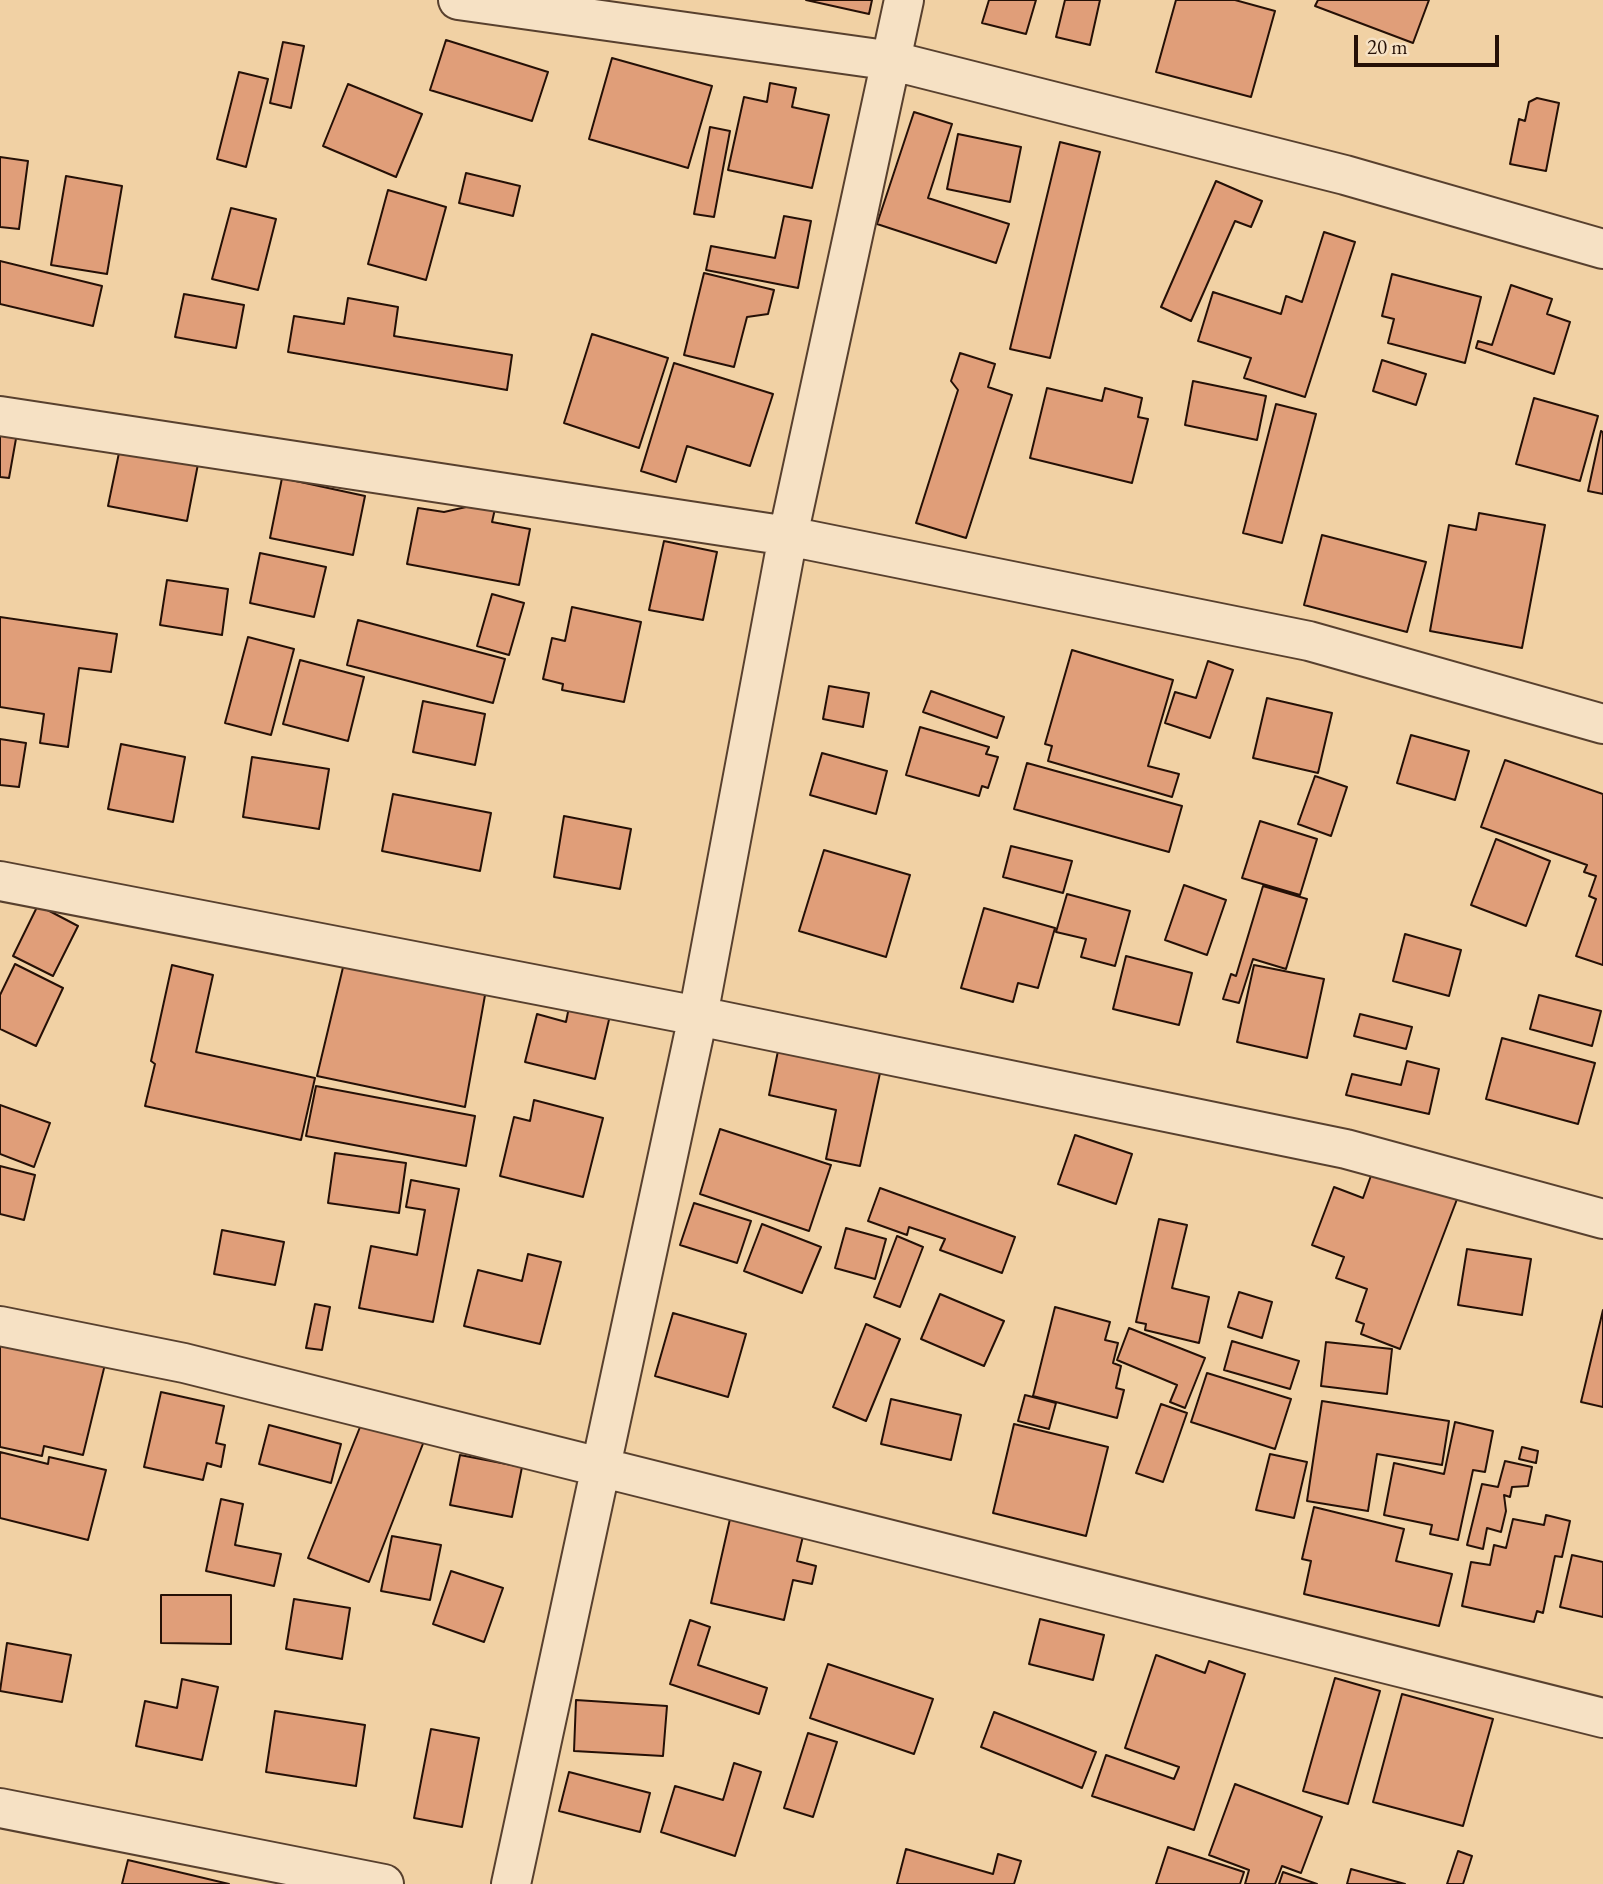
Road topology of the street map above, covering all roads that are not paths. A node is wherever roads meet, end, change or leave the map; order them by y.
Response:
1 (458, 0) edge
2 (904, 0) edge
3 (892, 61) junction
4 (1603, 249) edge
5 (0, 416) edge
6 (788, 536) junction
7 (1603, 724) edge
8 (0, 881) edge
9 (698, 1016) junction
10 (1603, 1219) edge
11 (0, 1326) edge
12 (602, 1469) junction
13 (1603, 1718) edge
14 (0, 1808) edge
15 (384, 1884) edge
16 (511, 1884) edge

1 - 3 street
2 - 3 street
3 - 4 street
3 - 6 street
5 - 6 street
6 - 7 street
6 - 9 street
8 - 9 street
9 - 10 street
9 - 12 street
11 - 12 street
12 - 13 street
12 - 16 street
14 - 15 street

